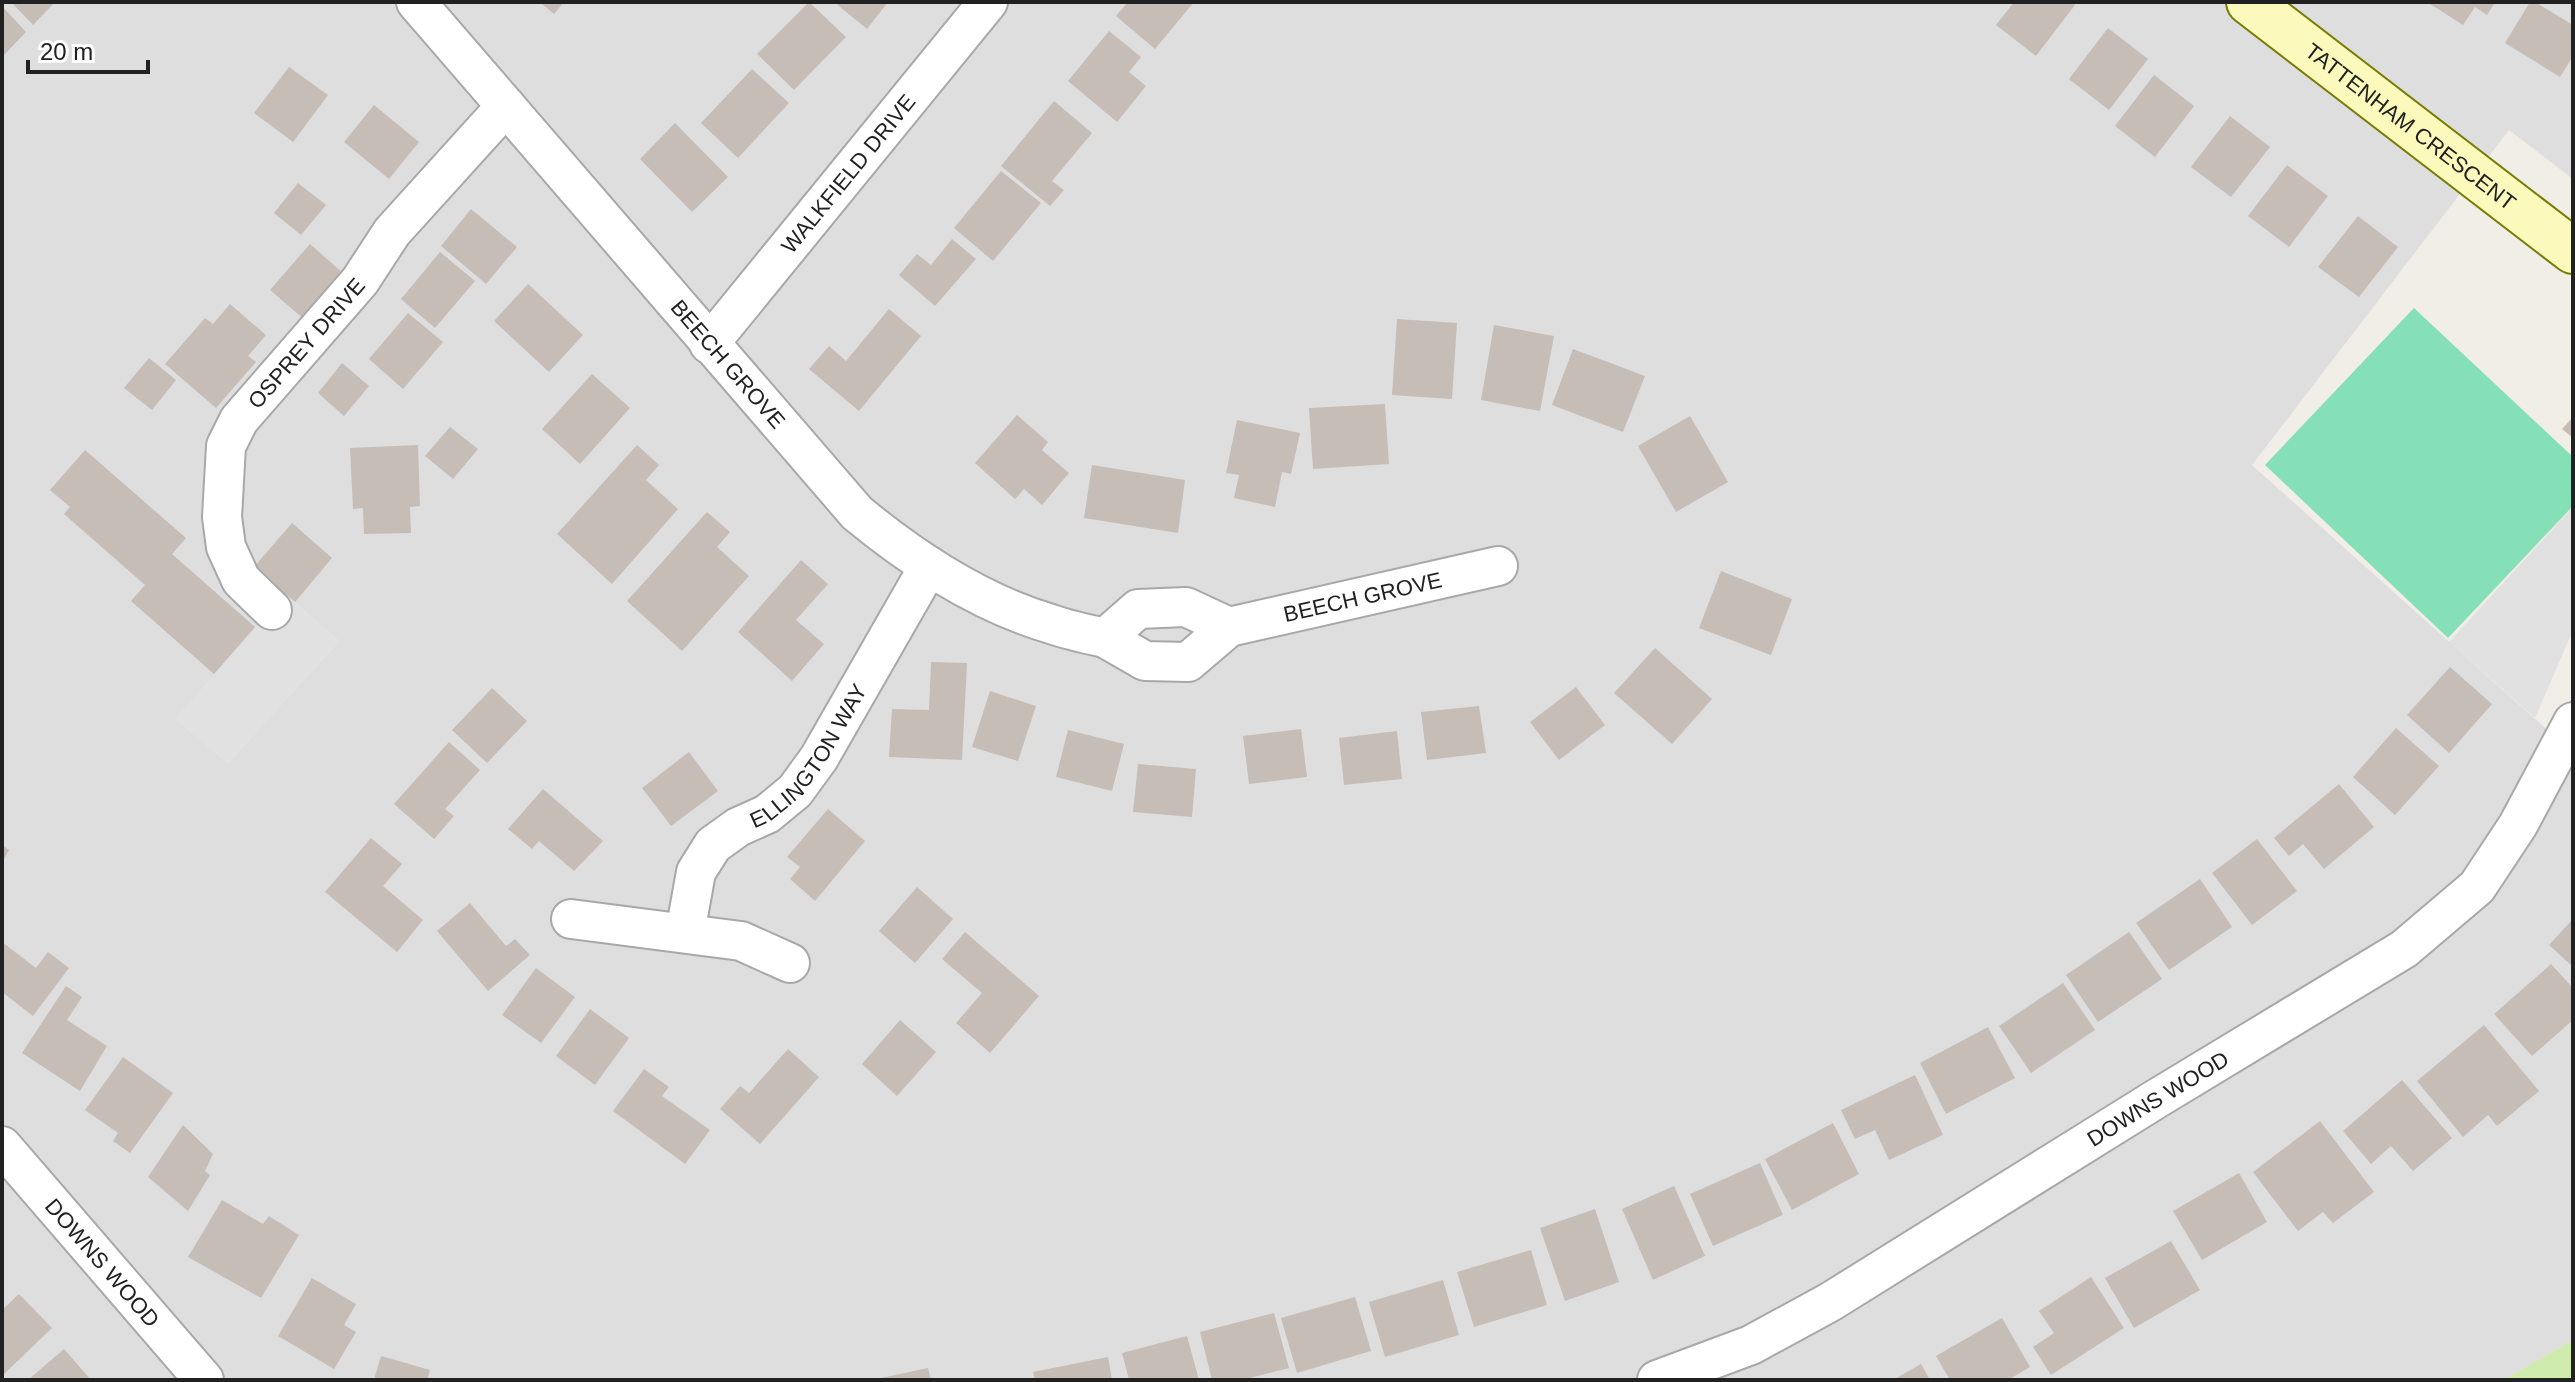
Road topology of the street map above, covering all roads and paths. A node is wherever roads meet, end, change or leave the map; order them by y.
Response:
1 (416, 2) edge
2 (988, 2) edge
3 (2249, 2) edge
4 (506, 106) junction
5 (2573, 251) edge
6 (709, 344) junction
7 (929, 566) junction
8 (1498, 566) dead end
9 (272, 610) dead end
10 (1229, 627) junction
11 (1105, 638) junction
12 (2573, 722) edge
13 (571, 919) dead end
14 (685, 933) junction
15 (790, 963) dead end
16 (2, 1146) edge
17 (204, 1380) edge
18 (1657, 1380) edge

1 - 4 street, BEECH GROVE
2 - 6 street, WALKFIELD DRIVE
3 - 5 street, TATTENHAM CRESCENT
4 - 6 street, BEECH GROVE
4 - 9 street, OSPREY DRIVE
6 - 7 street, BEECH GROVE
7 - 11 street, BEECH GROVE
7 - 14 street, ELLINGTON WAY
8 - 10 street, BEECH GROVE
10 - 11 street
10 - 11 street, BEECH GROVE
12 - 18 street, DOWNS WOOD
13 - 14 street
14 - 15 street
16 - 17 street, DOWNS WOOD

